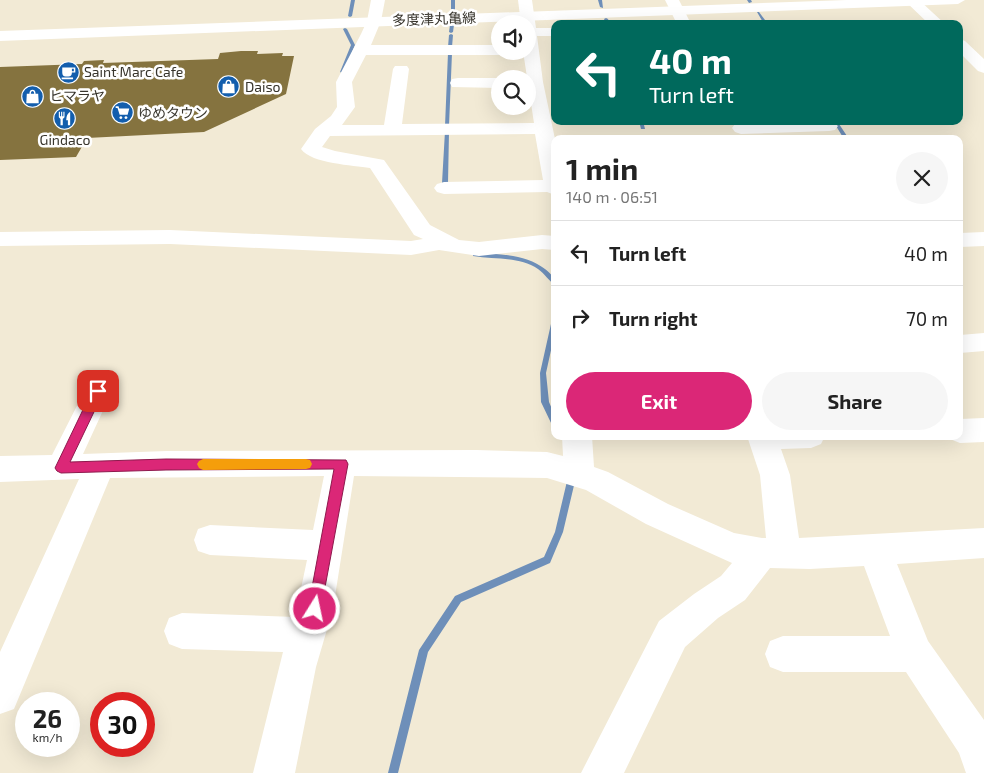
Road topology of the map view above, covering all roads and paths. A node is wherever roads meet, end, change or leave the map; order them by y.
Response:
1 (378, 0) edge
2 (525, 0) edge
3 (958, 0) edge
4 (912, 1) edge
5 (674, 5) edge
6 (528, 15) edge
7 (615, 20) edge
8 (682, 20) edge
9 (933, 20) edge
10 (481, 33) dead end
11 (551, 34) edge
12 (368, 35) junction
13 (0, 36) edge
14 (551, 36) edge
15 (536, 39) edge
16 (491, 40) edge
17 (536, 40) edge
18 (963, 44) edge
19 (984, 44) edge
20 (963, 47) edge
21 (491, 49) edge
22 (400, 69) dead end
23 (984, 69) edge
24 (963, 70) edge
25 (458, 83) dead end
26 (491, 83) edge
27 (536, 101) edge
28 (829, 126) dead end
29 (543, 128) junction
30 (742, 129) edge
31 (392, 130) junction
32 (333, 131) dead end
33 (551, 168) edge
34 (444, 188) dead end
35 (551, 188) edge
36 (8, 239) edge
37 (984, 239) edge
38 (963, 240) edge
39 (551, 243) edge
40 (446, 245) junction
41 (0, 258) edge
42 (984, 342) edge
43 (963, 344) edge
44 (98, 391) dead end
45 (963, 430) edge
46 (984, 430) edge
47 (576, 440) edge
48 (763, 440) edge
49 (341, 464) junction
50 (100, 466) junction
51 (61, 468) junction
52 (0, 469) edge
53 (579, 474) junction
54 (210, 540) dead end
55 (984, 543) edge
56 (326, 546) junction
57 (874, 550) junction
58 (773, 553) junction
59 (182, 632) dead end
60 (307, 635) junction
61 (783, 654) dead end
62 (916, 654) junction
63 (0, 695) edge
64 (984, 768) edge
65 (274, 773) edge
66 (602, 773) edge

1 - 12 street
2 - 6 street
3 - 4 street, 多度津丸亀線
4 - 5 street, 多度津丸亀線
4 - 9 street
5 - 7 street, 多度津丸亀線
5 - 8 street
10 - 12 street
11 - 15 street
12 - 13 street, 多度津丸亀線
12 - 16 street, 多度津丸亀線
12 - 21 street
12 - 40 street
14 - 17 street, 多度津丸亀線
18 - 19 street
20 - 23 street
22 - 31 street
23 - 24 street
25 - 26 street
27 - 29 street
28 - 30 street
29 - 31 street
29 - 33 street
31 - 32 street
34 - 35 street
36 - 40 street
36 - 41 street
37 - 38 street
39 - 40 street
42 - 43 street
44 - 51 street
45 - 46 street
47 - 53 street
48 - 58 street
49 - 50 street
49 - 53 street
49 - 56 street
50 - 51 street
50 - 63 street
51 - 52 street
53 - 58 street
54 - 56 street
55 - 57 street
56 - 60 street
57 - 58 street
57 - 62 street
58 - 66 street
59 - 60 street
60 - 65 street
61 - 62 street
62 - 64 street

